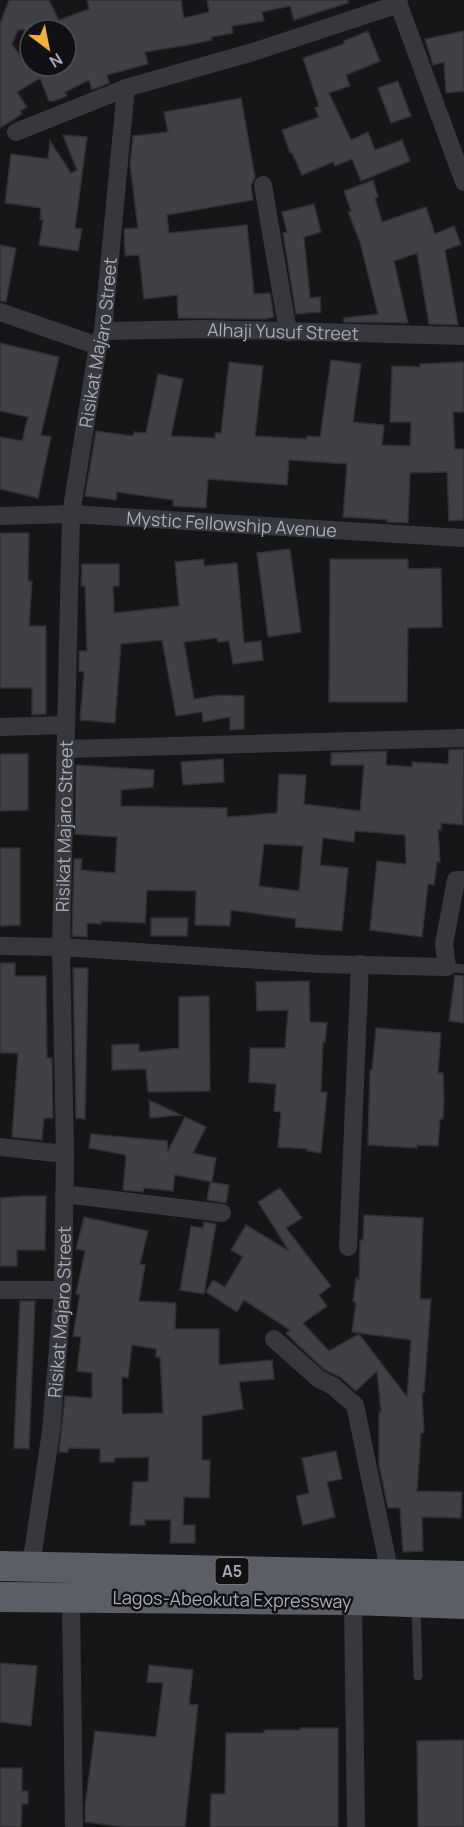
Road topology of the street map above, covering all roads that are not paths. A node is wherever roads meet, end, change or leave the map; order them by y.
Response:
1 (398, 2) edge
2 (126, 88) junction
3 (16, 132) dead end
4 (464, 182) edge
5 (263, 185) dead end
6 (0, 312) edge
7 (288, 332) junction
8 (464, 336) edge
9 (101, 338) junction
10 (72, 514) junction
11 (0, 516) edge
12 (464, 538) edge
13 (66, 725) junction
14 (0, 727) edge
15 (464, 738) edge
16 (67, 749) junction
17 (464, 880) edge
18 (0, 946) edge
19 (61, 947) junction
20 (360, 964) junction
21 (456, 968) edge
22 (0, 1147) edge
23 (65, 1154) junction
24 (64, 1194) junction
25 (222, 1213) dead end
26 (348, 1247) dead end
27 (0, 1290) edge
28 (63, 1290) junction
29 (274, 1340) dead end
30 (0, 1566) edge
31 (31, 1566) junction
32 (390, 1574) junction
33 (464, 1576) edge
34 (0, 1597) edge
35 (70, 1598) junction
36 (353, 1600) junction
37 (416, 1602) junction
38 (464, 1604) edge
39 (418, 1676) dead end
40 (74, 1827) edge
41 (356, 1827) edge

1 - 2 street
1 - 4 street
2 - 3 street
2 - 9 street, Risikat Majaro Street
5 - 7 street
6 - 9 street
7 - 8 street, Alhaji Yusuf Street
7 - 9 street, Alhaji Yusuf Street
9 - 10 street, Risikat Majaro Street
10 - 11 street, Mystic Fellowship Avenue
10 - 12 street, Mystic Fellowship Avenue
10 - 13 street, Risikat Majaro Street
13 - 14 street
13 - 16 street, Risikat Majaro Street
15 - 16 street
16 - 19 street, Risikat Majaro Street
17 - 21 street
18 - 19 street
19 - 20 street
19 - 23 street, Risikat Majaro Street
20 - 21 street
20 - 26 street
22 - 23 street
23 - 24 street, Risikat Majaro Street
24 - 25 street
24 - 28 street, Risikat Majaro Street
27 - 28 street
28 - 31 street, Risikat Majaro Street
29 - 32 street
30 - 31 highway, Lagos-Abeokuta Expressway / A5
31 - 32 highway, Lagos-Abeokuta Expressway / A5
32 - 33 highway, Lagos-Abeokuta Expressway / A5
34 - 35 highway, Lagos-Abeokuta Expressway / A5
35 - 36 highway, Lagos-Abeokuta Expressway / A5
35 - 40 street
36 - 37 highway, Lagos-Abeokuta Expressway / A5
36 - 41 street
37 - 38 highway, Lagos-Abeokuta Expressway / A5
37 - 39 lane

